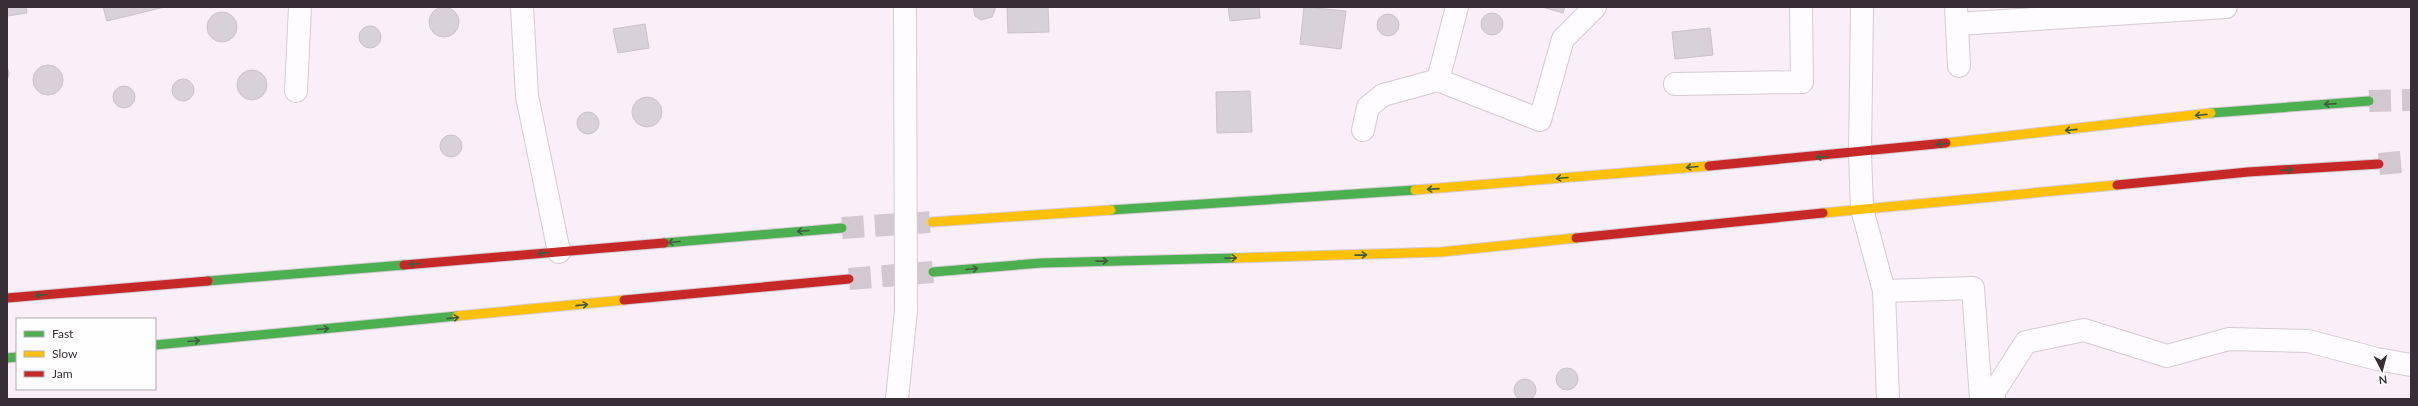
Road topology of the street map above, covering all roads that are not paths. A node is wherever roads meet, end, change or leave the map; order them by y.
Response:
1 (300, 7) edge
2 (522, 7) edge
3 (905, 7) edge
4 (1458, 7) edge
5 (1595, 7) edge
6 (1801, 7) edge
7 (1862, 7) edge
8 (2226, 7) edge
9 (1957, 16) edge
10 (1960, 66) dead end
11 (1438, 80) junction
12 (1675, 84) dead end
13 (296, 91) dead end
14 (2369, 101) tunnel mouth
15 (1363, 130) dead end
16 (1860, 154) junction
17 (2379, 164) tunnel mouth
18 (1862, 209) junction
19 (932, 222) tunnel mouth
20 (842, 228) tunnel mouth
21 (560, 252) junction
22 (933, 272) tunnel mouth
23 (849, 279) tunnel mouth
24 (1884, 291) junction
25 (7, 298) edge
26 (156, 345) edge
27 (2411, 365) edge
28 (897, 399) edge
29 (1888, 399) edge
30 (1981, 399) edge
31 (1994, 399) edge

1 - 13 street
2 - 21 street
3 - 28 street
4 - 11 street
5 - 11 street
6 - 12 street
7 - 16 street
8 - 9 street
9 - 10 street
11 - 15 street
14 -> 16 main road
16 - 18 street
16 -> 19 main road
18 -> 17 main road
22 -> 18 main road
18 - 24 street
20 -> 21 main road
21 -> 25 main road
26 -> 23 main road
24 - 29 street
24 - 30 street
27 - 31 street

